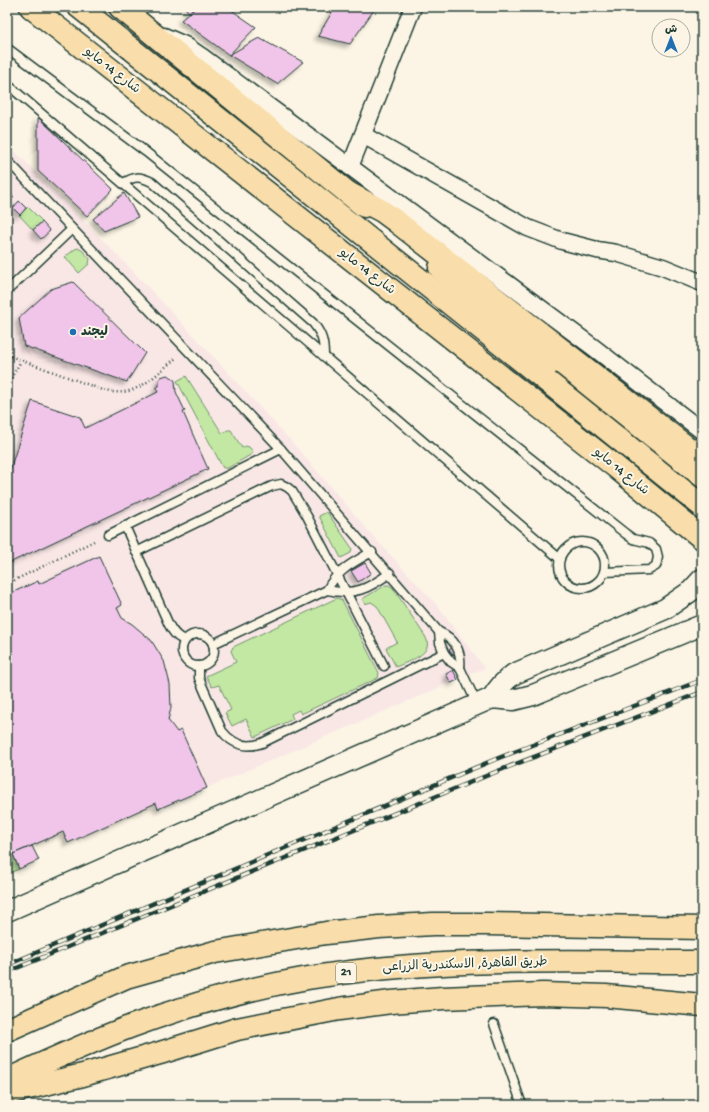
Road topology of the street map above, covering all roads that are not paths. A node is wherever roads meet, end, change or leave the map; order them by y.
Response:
1 (31, 7) edge
2 (80, 7) edge
3 (120, 7) edge
4 (413, 7) edge
5 (150, 32) junction
6 (7, 48) edge
7 (7, 84) edge
8 (363, 135) junction
9 (7, 160) edge
10 (350, 167) junction
11 (123, 183) junction
12 (348, 193) junction
13 (72, 229) junction
14 (702, 283) edge
15 (7, 292) edge
16 (324, 356) junction
17 (588, 389) junction
18 (552, 418) junction
19 (702, 431) edge
20 (281, 449) junction
21 (702, 458) edge
22 (702, 476) edge
23 (702, 506) edge
24 (125, 526) junction
25 (108, 535) road end
26 (702, 538) edge
27 (136, 552) junction
28 (372, 552) junction
29 (560, 559) junction
30 (605, 572) junction
31 (390, 573) junction
32 (337, 575) junction
33 (702, 579) edge
34 (327, 590) junction
35 (346, 592) junction
36 (702, 625) edge
37 (440, 632) junction
38 (185, 640) junction
39 (213, 644) junction
40 (576, 647) junction
41 (444, 653) junction
42 (199, 666) junction
43 (384, 666) dead end
44 (460, 668) junction
45 (585, 673) junction
46 (485, 701) junction
47 (7, 911) edge
48 (702, 928) edge
49 (702, 962) edge
50 (702, 1005) edge
51 (494, 1024) dead end
52 (7, 1030) edge
53 (7, 1080) edge
54 (7, 1093) edge
55 (522, 1105) edge

1 - 18 main road, شارع 14 مايو
2 - 23 main road, bridge
3 - 5 main road
4 - 8 street
5 - 10 street
5 - 12 main road
6 - 30 lane
7 - 11 lane
8 - 10 street
8 - 14 street
9 - 13 lane
10 - 19 street
11 - 16 lane
11 - 16 lane
12 - 17 main road
12 - 21 main road
13 - 15 lane
13 - 20 lane
16 - 29 lane
17 - 18 main road
17 - 22 main road
18 - 26 main road, شارع 14 مايو
20 - 24 lane
20 - 28 lane
24 - 25 lane
24 - 27 lane
27 - 32 lane
27 - 38 lane
28 - 31 lane
28 - 32 lane
29 - 30 lane
29 - 30 lane
31 - 35 lane
31 - 37 lane
32 - 34 lane
32 - 35 lane
33 - 40 street
34 - 35 lane
34 - 39 lane
35 - 43 lane
36 - 45 street
37 - 41 lane
37 - 44 lane
38 - 39 lane
38 - 42 lane
39 - 42 lane
40 - 45 street
40 - 46 street
41 - 42 lane
41 - 44 lane
44 - 46 lane
45 - 46 street
46 - 47 street
48 - 52 main road
49 - 53 main road, طريق القاهرة, الاسكندرية الزراعى / 21
50 - 54 main road
51 - 55 lane

